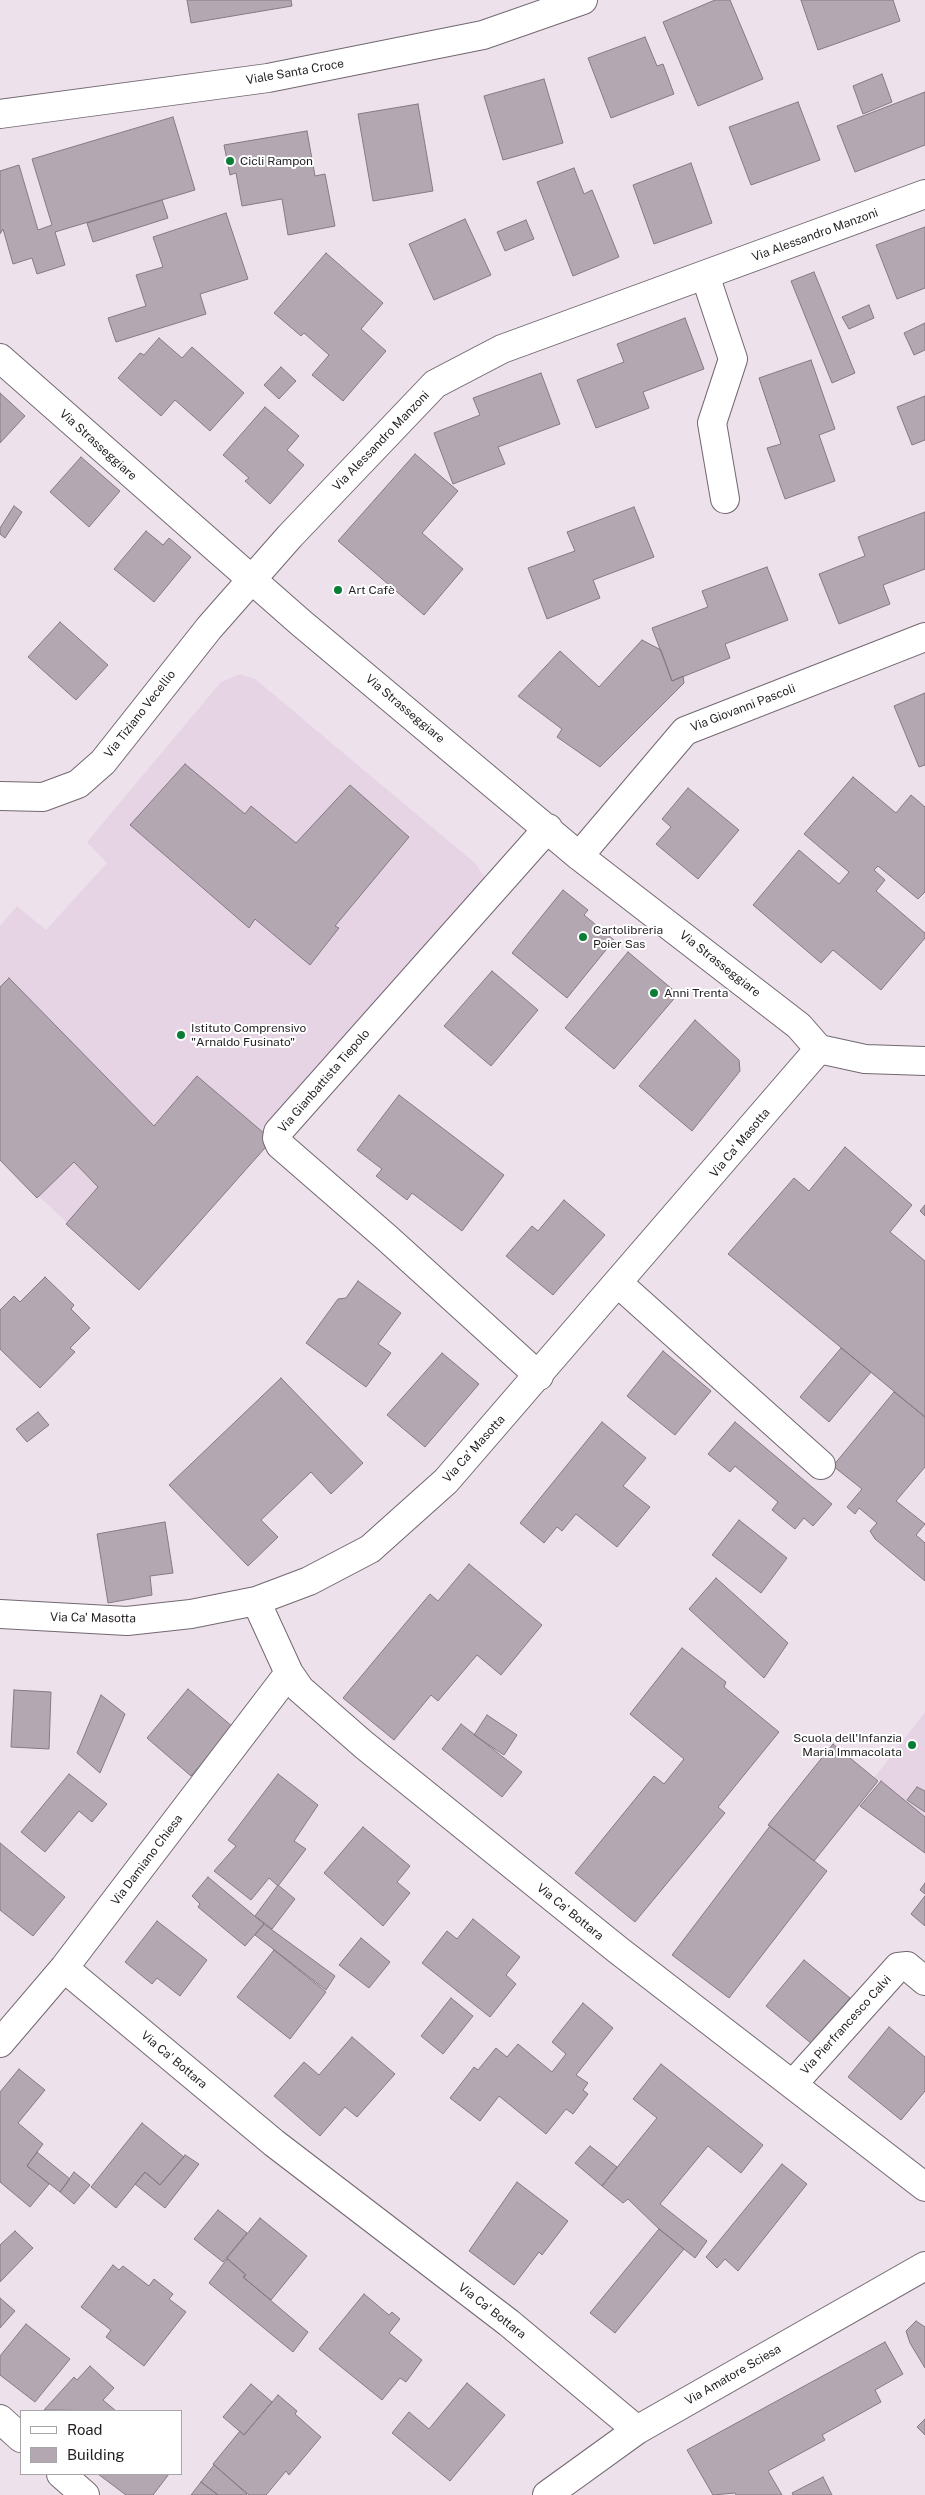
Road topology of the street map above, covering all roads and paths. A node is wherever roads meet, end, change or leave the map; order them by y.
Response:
1 (583, 0) edge
2 (0, 114) edge
3 (925, 194) edge
4 (705, 276) junction
5 (0, 358) edge
6 (724, 499) dead end
7 (251, 580) junction
8 (925, 637) edge
9 (0, 796) edge
10 (548, 828) junction
11 (579, 856) junction
12 (819, 1049) junction
13 (925, 1061) edge
14 (619, 1284) junction
15 (539, 1376) junction
16 (822, 1465) dead end
17 (256, 1601) junction
18 (0, 1614) edge
19 (289, 1673) junction
20 (64, 1968) junction
21 (925, 1980) edge
22 (0, 2043) edge
23 (793, 2084) junction
24 (925, 2187) edge
25 (925, 2266) edge
26 (0, 2419) edge
27 (637, 2430) junction
28 (20, 2437) edge
29 (63, 2475) edge
30 (85, 2495) edge
31 (547, 2495) edge

1 - 2 street, Viale Santa Croce
3 - 4 street, Via Alessandro Manzoni
4 - 6 street
4 - 7 street, Via Alessandro Manzoni
5 - 7 street, Via Strasseggiare
7 - 9 street, Via Tiziano Vecellio
7 - 10 street, Via Strasseggiare
8 - 11 street, Via Giovanni Pascoli
10 - 11 street, Via Strasseggiare
10 - 15 street, Via Gianbattista Tiepolo
11 - 12 street, Via Strasseggiare
12 - 13 street
12 - 14 street, Via Ca' Masotta
14 - 15 street, Via Ca' Masotta
14 - 16 street
15 - 17 street, Via Ca' Masotta
17 - 18 street, Via Ca' Masotta
17 - 19 street, Via Ca' Bottara
19 - 20 street, Via Damiano Chiesa
19 - 23 street, Via Ca' Bottara
20 - 22 street, Via Damiano Chiesa
20 - 27 street, Via Ca' Bottara
21 - 23 street, Via Pierfrancesco Calvi
23 - 24 street, Via Ca' Bottara
25 - 27 street, Via Amatore Sciesa
26 - 28 street
27 - 31 street, Via Amatore Sciesa
29 - 30 street

